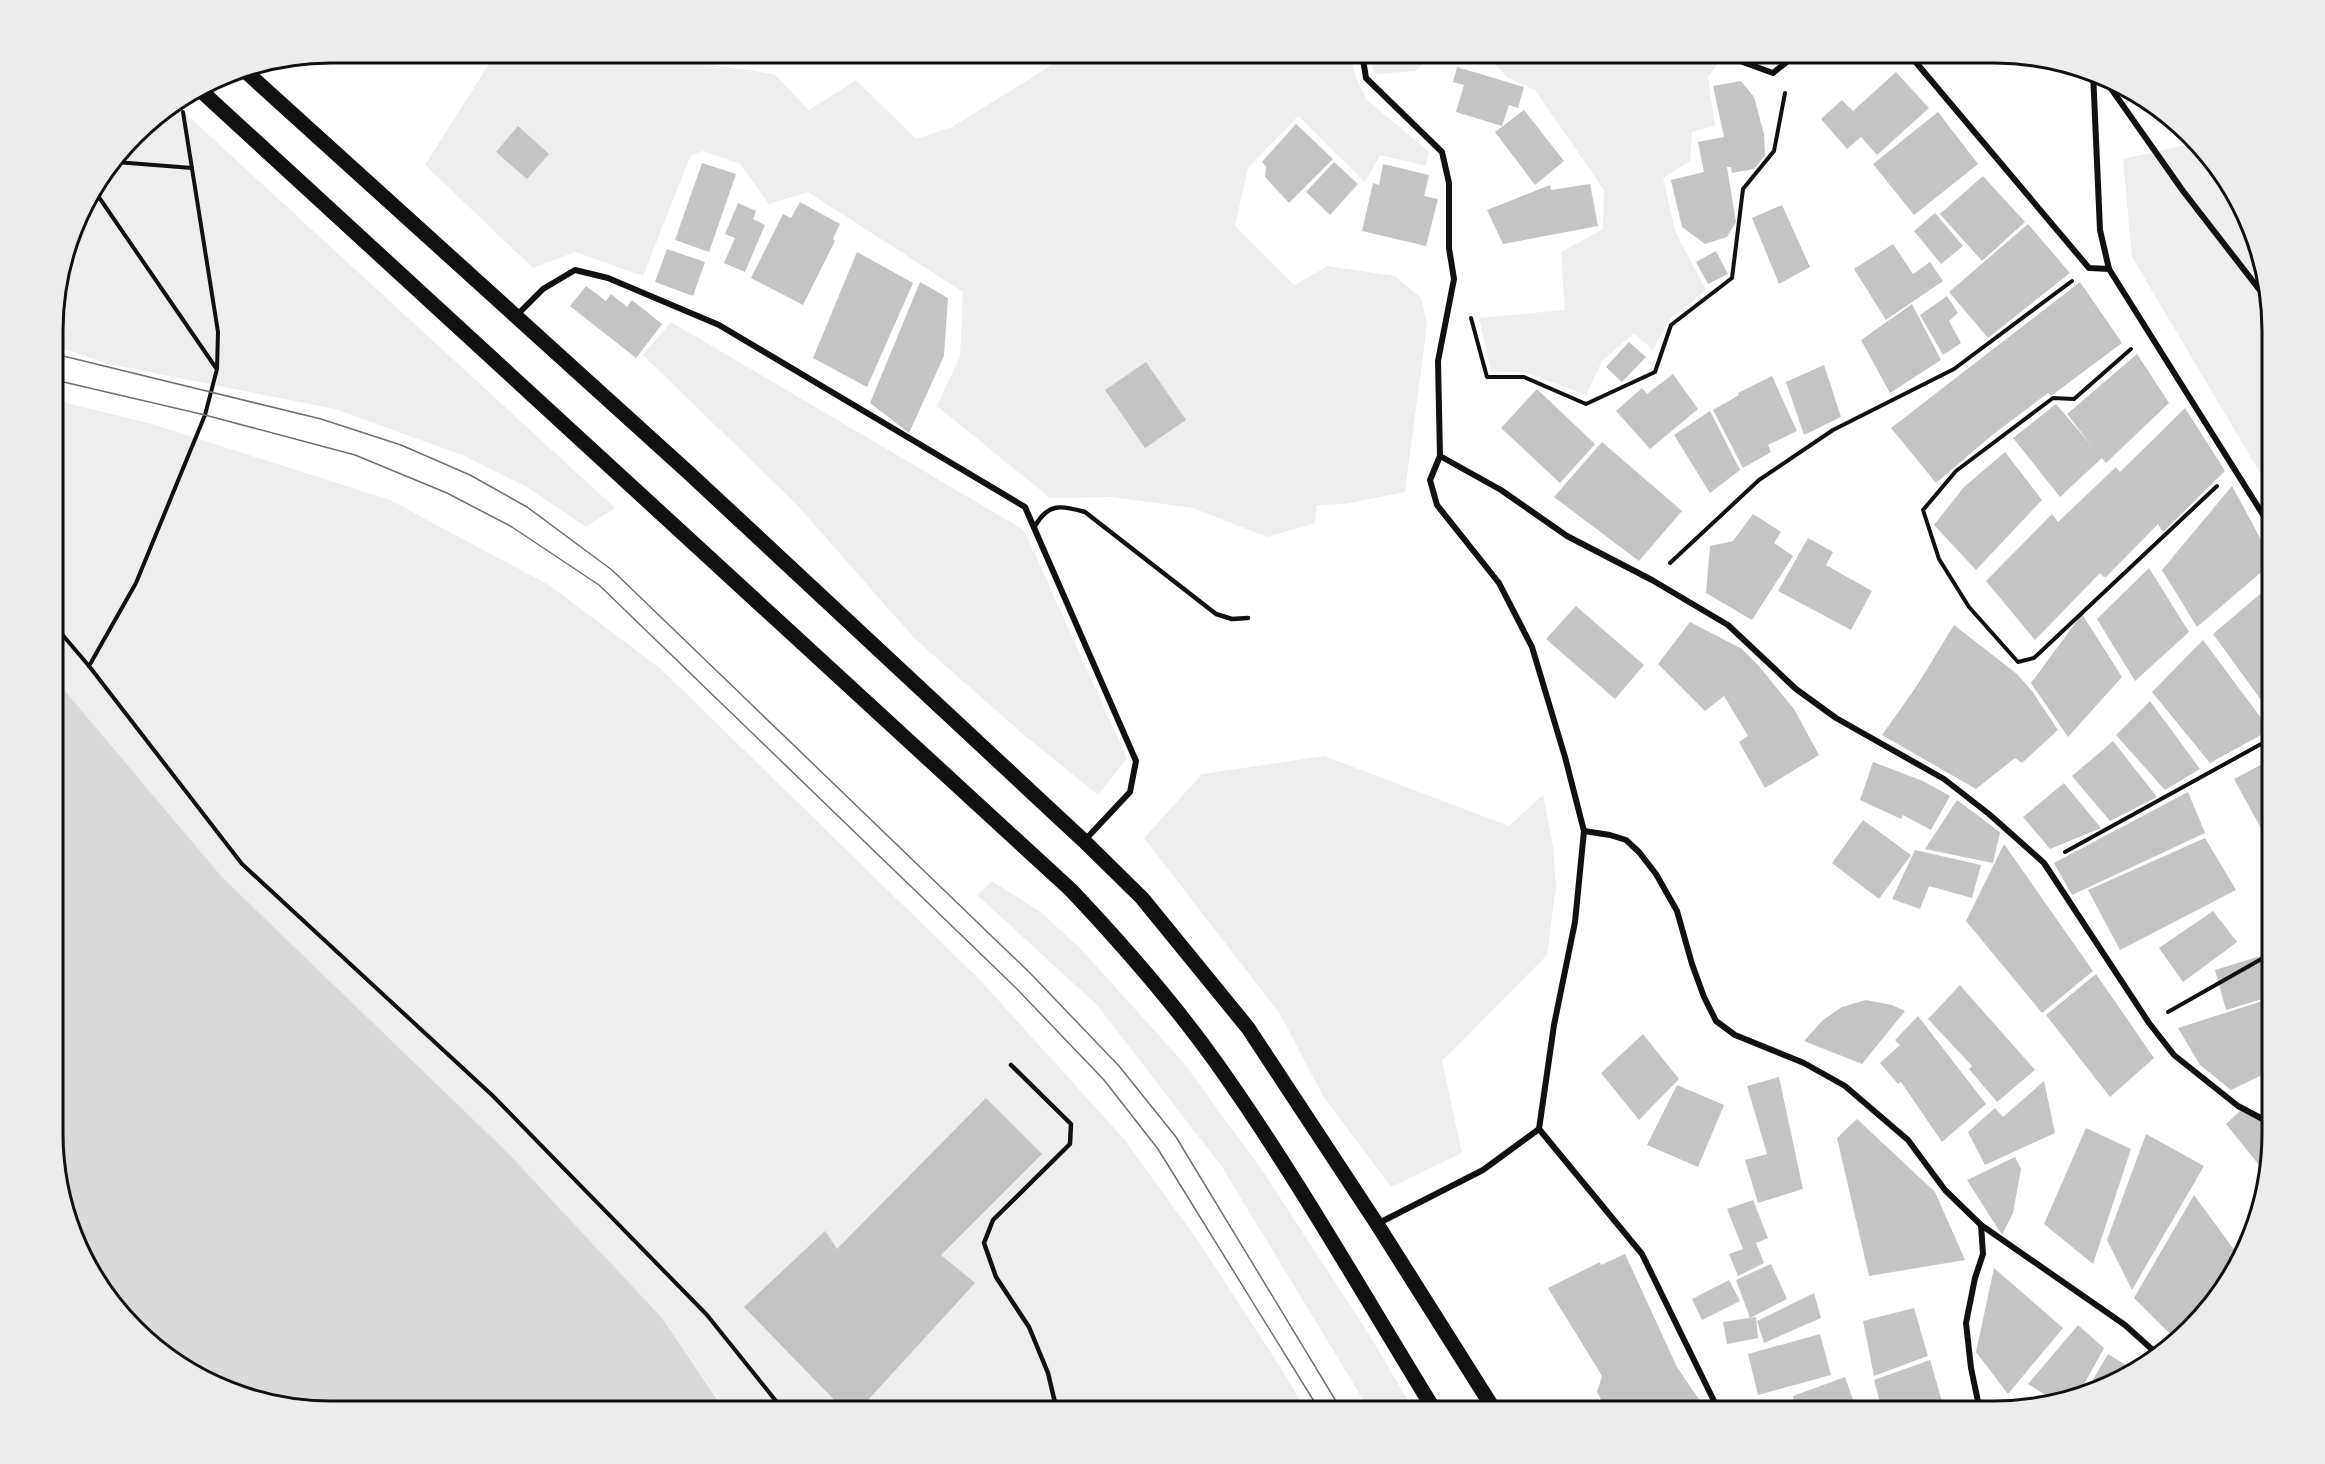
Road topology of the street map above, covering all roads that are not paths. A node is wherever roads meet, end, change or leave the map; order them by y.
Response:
1 (1364, 63) edge
2 (1747, 63) edge
3 (1785, 63) edge
4 (1917, 63) edge
5 (250, 75) edge
6 (2093, 82) edge
7 (2113, 91) edge
8 (205, 95) edge
9 (2109, 268) junction
10 (2259, 289) edge
11 (517, 315) junction
12 (1440, 456) junction
13 (2262, 513) edge
14 (1035, 526) junction
15 (1248, 618) dead end
16 (1584, 831) junction
17 (1084, 841) junction
18 (1011, 1065) dead end
19 (2262, 1119) edge
20 (1539, 1129) junction
21 (1377, 1224) junction
22 (1981, 1225) junction
23 (2152, 1349) edge
24 (1055, 1401) edge
25 (1429, 1401) edge
26 (1489, 1401) edge
27 (1714, 1401) edge
28 (1978, 1401) edge

1 - 12 street
2 - 3 street
4 - 9 street
5 - 11 main road
6 - 9 street
7 - 10 street
8 - 25 main road
9 - 13 street
11 - 14 street
11 - 17 main road
12 - 16 street
12 - 19 street
14 - 15 lane
14 - 17 street
16 - 20 street
16 - 22 street
17 - 21 main road
18 - 24 lane
20 - 21 street
20 - 27 street
21 - 26 main road
22 - 23 street
22 - 28 street

